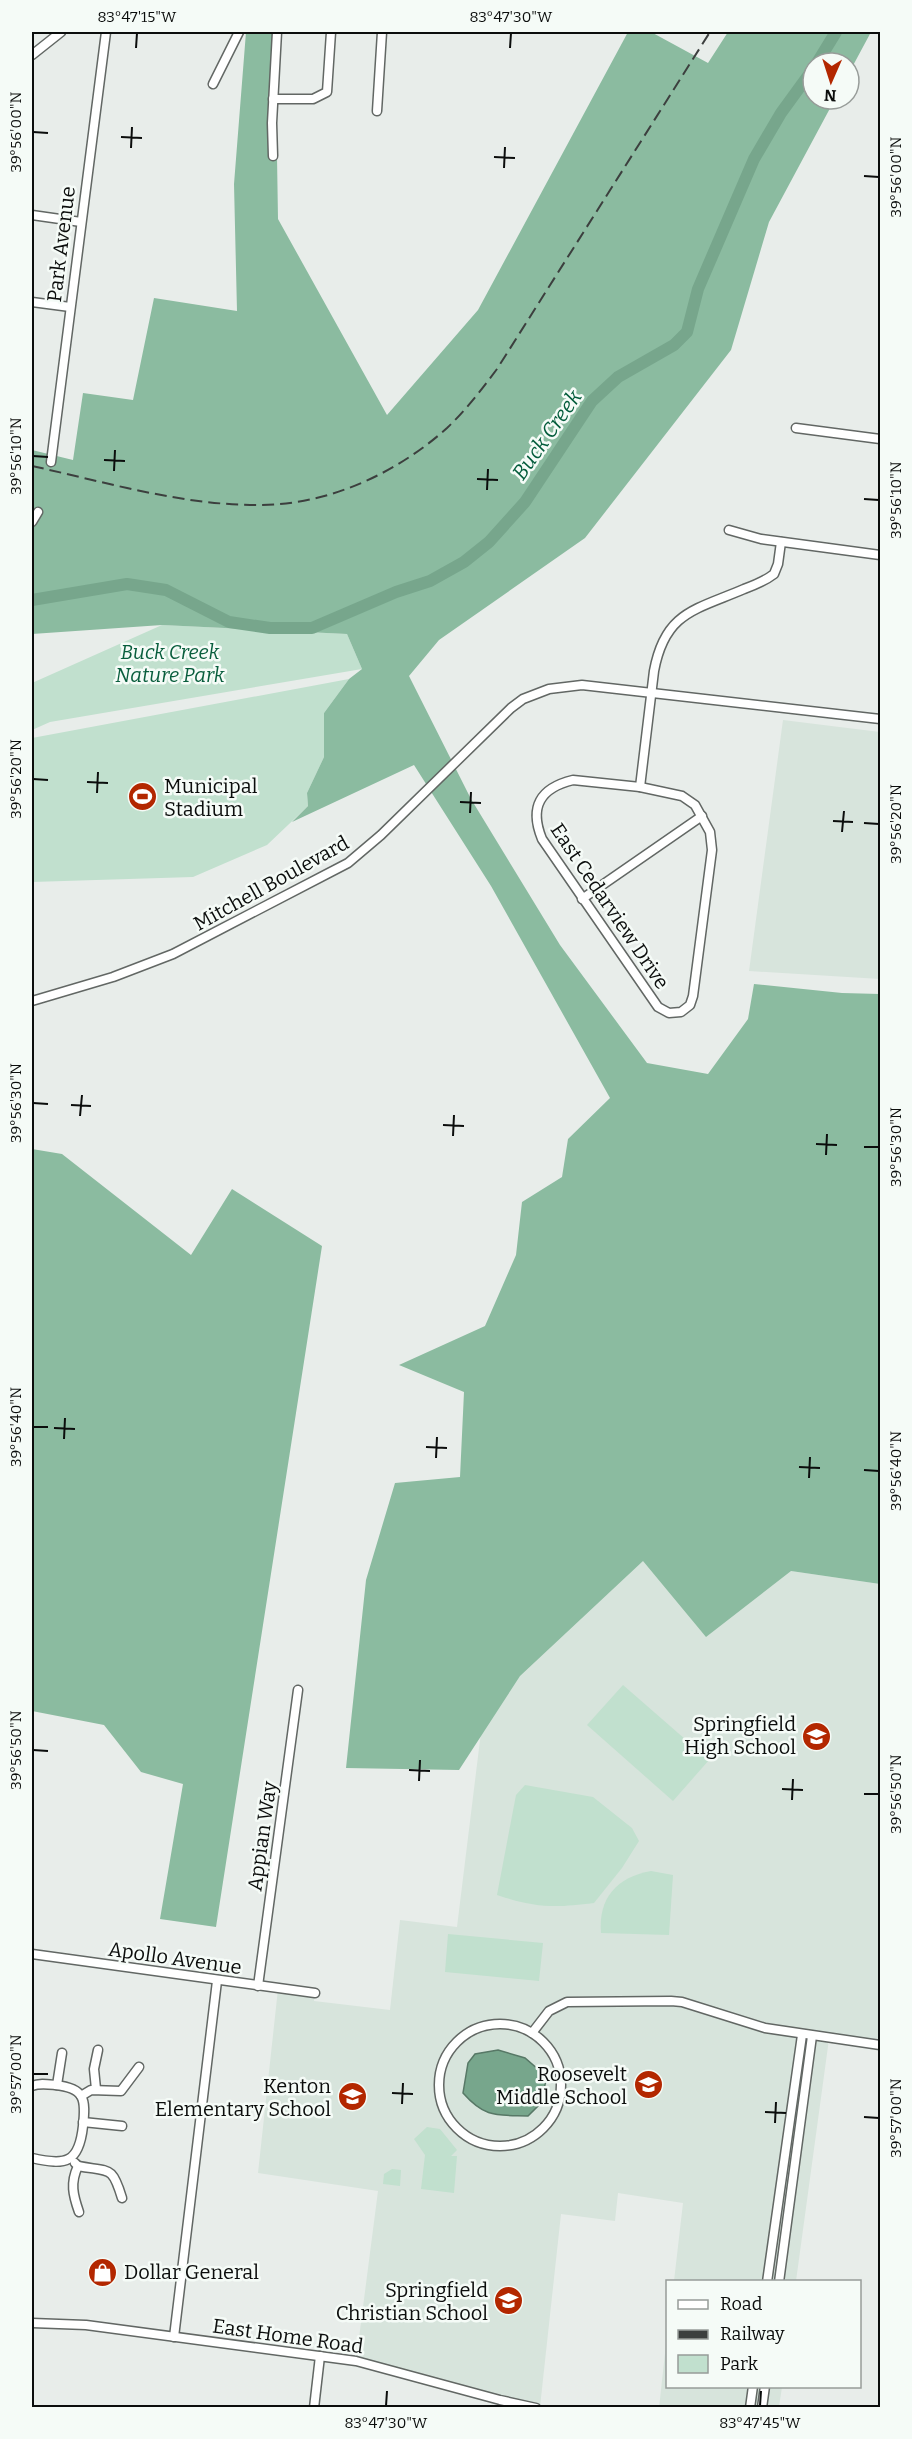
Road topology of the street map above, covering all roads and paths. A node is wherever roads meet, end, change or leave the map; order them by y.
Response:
1 (62, 32) edge
2 (106, 32) edge
3 (238, 32) edge
4 (277, 32) edge
5 (331, 32) edge
6 (382, 32) edge
7 (32, 55) edge
8 (213, 84) dead end
9 (273, 99) junction
10 (377, 111) dead end
11 (273, 156) dead end
12 (32, 215) edge
13 (81, 222) junction
14 (32, 302) edge
15 (70, 307) junction
16 (796, 428) dead end
17 (880, 439) edge
18 (51, 462) dead end
19 (38, 512) dead end
20 (32, 522) edge
21 (729, 530) dead end
22 (781, 542) junction
23 (880, 555) edge
24 (652, 694) junction
25 (880, 719) edge
26 (640, 787) junction
27 (702, 816) junction
28 (582, 899) junction
29 (32, 1001) edge
30 (298, 1690) dead end
31 (32, 1954) edge
32 (217, 1981) junction
33 (258, 1986) junction
34 (315, 1994) dead end
35 (532, 2033) junction
36 (802, 2035) junction
37 (812, 2036) junction
38 (880, 2045) edge
39 (98, 2050) dead end
40 (62, 2053) dead end
41 (139, 2067) dead end
42 (57, 2085) junction
43 (32, 2086) edge
44 (96, 2089) junction
45 (81, 2096) junction
46 (83, 2122) junction
47 (122, 2126) dead end
48 (32, 2158) edge
49 (72, 2158) junction
50 (78, 2166) junction
51 (122, 2198) dead end
52 (78, 2212) dead end
53 (767, 2280) edge
54 (779, 2280) edge
55 (32, 2324) edge
56 (174, 2337) junction
57 (320, 2356) junction
58 (753, 2388) edge
59 (765, 2388) edge
60 (314, 2408) edge
61 (536, 2408) edge
62 (750, 2408) edge
63 (762, 2408) edge

1 - 7 street
2 - 13 street, Park Avenue
3 - 8 street
4 - 9 street
5 - 9 street
6 - 10 street
9 - 11 street
12 - 13 street
13 - 15 street, Park Avenue
14 - 15 street
15 - 18 street, Park Avenue
16 - 17 street
19 - 20 street
21 - 22 street
22 - 23 street
22 - 24 street
24 - 25 street, Mitchell Boulevard
24 - 26 street
24 - 29 street, Mitchell Boulevard
26 - 27 street, East Cedarview Drive
26 - 28 street, East Cedarview Drive
27 - 28 street
27 - 28 street, East Cedarview Drive
30 - 33 street, Appian Way
31 - 32 street, Apollo Avenue
32 - 33 street, Apollo Avenue
32 - 56 street
33 - 34 street, Apollo Avenue
35 - 35 street
35 - 36 street
36 - 37 street
36 - 53 street
37 - 38 street
37 - 54 street
39 - 44 street
40 - 42 street
41 - 44 street
42 - 43 street
42 - 45 street
44 - 45 street
45 - 46 street
46 - 47 street
46 - 49 street
48 - 49 street
49 - 50 street
50 - 51 street
50 - 52 street
55 - 56 street, East Home Road
56 - 57 street, East Home Road
57 - 60 street
57 - 61 street, East Home Road
58 - 62 street
59 - 63 street

